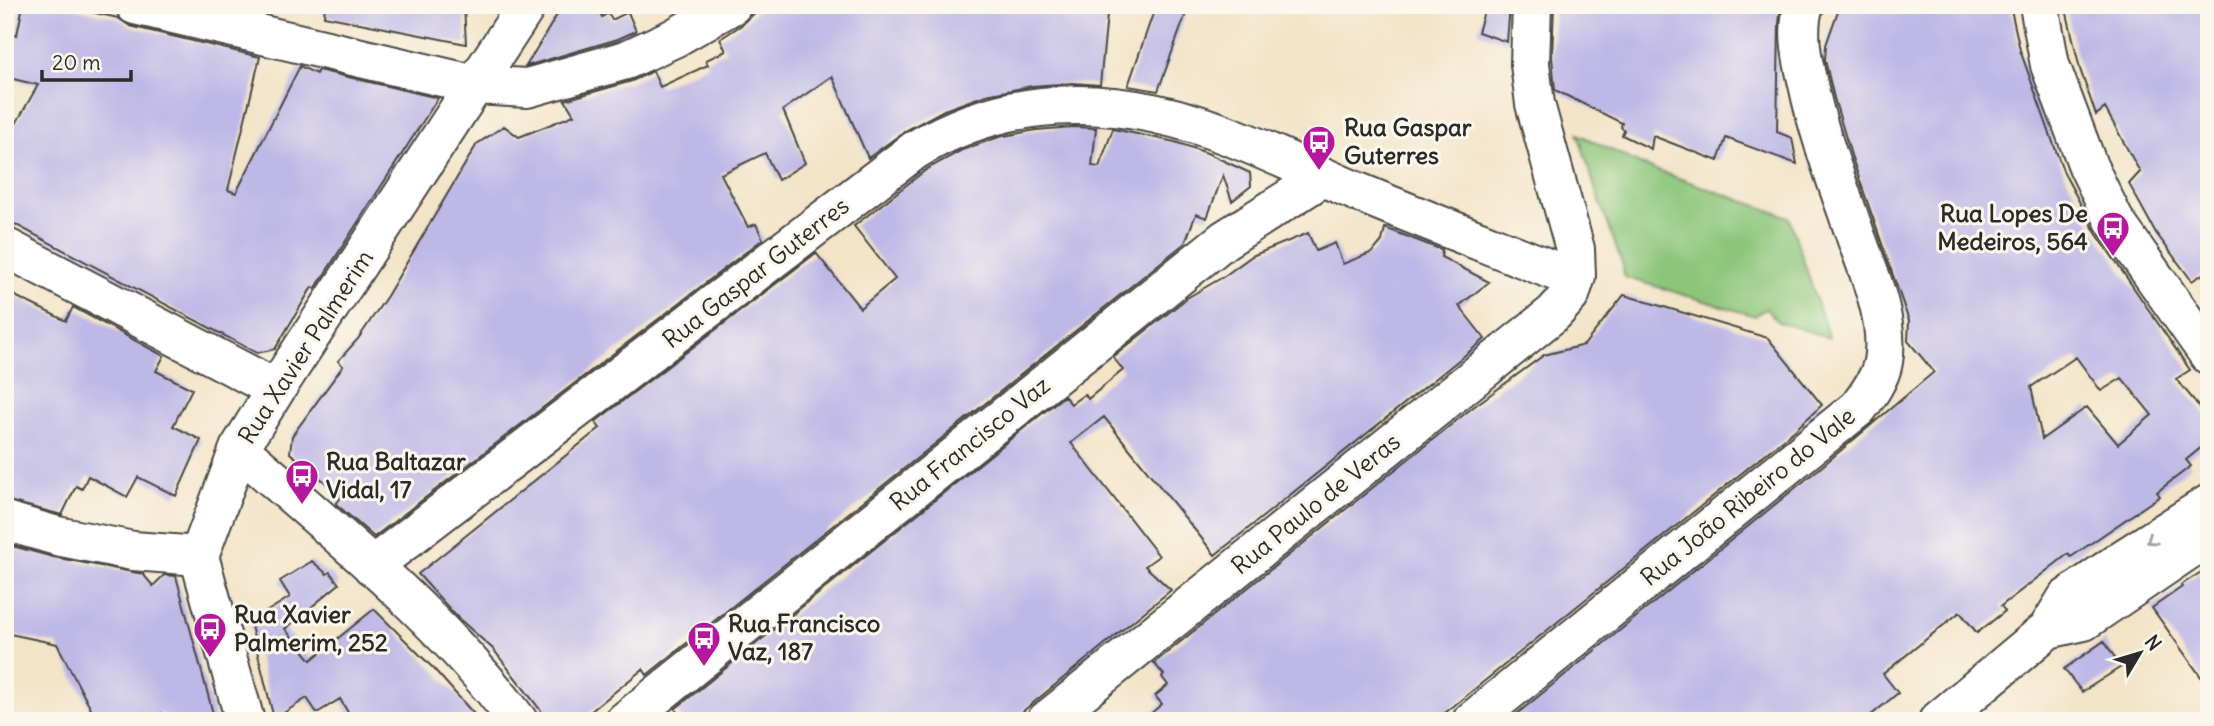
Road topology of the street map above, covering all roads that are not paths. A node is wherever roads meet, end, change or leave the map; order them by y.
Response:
1 (135, 5) edge
2 (527, 5) edge
3 (733, 5) edge
4 (1532, 5) edge
5 (1804, 5) edge
6 (2039, 5) edge
7 (476, 85) junction
8 (1322, 177) junction
9 (5, 247) edge
10 (1575, 279) junction
11 (2209, 355) edge
12 (276, 389) junction
13 (239, 449) junction
14 (2209, 504) edge
15 (5, 521) edge
16 (2209, 536) edge
17 (199, 556) junction
18 (372, 566) junction
19 (2048, 629) junction
20 (244, 721) edge
21 (518, 721) edge
22 (625, 721) edge
23 (1046, 721) edge
24 (1472, 721) edge
25 (1938, 721) edge

1 - 7 street
2 - 7 street, Rua Xavier Palmerim
3 - 7 street
4 - 10 street
5 - 24 street, Rua João Ribeiro do Vale
6 - 11 street
7 - 12 street, Rua Xavier Palmerim
8 - 10 street, Rua Gaspar Guterres
8 - 18 street, Rua Gaspar Guterres
8 - 22 street, Rua Francisco Vaz
9 - 12 street
10 - 23 street, Rua Paulo de Veras
12 - 13 street, Rua Xavier Palmerim
13 - 17 street, Rua Xavier Palmerim
13 - 18 street
14 -> 19 street
15 - 17 street
16 - 19 street
17 - 20 street
18 - 21 street
19 - 25 street

